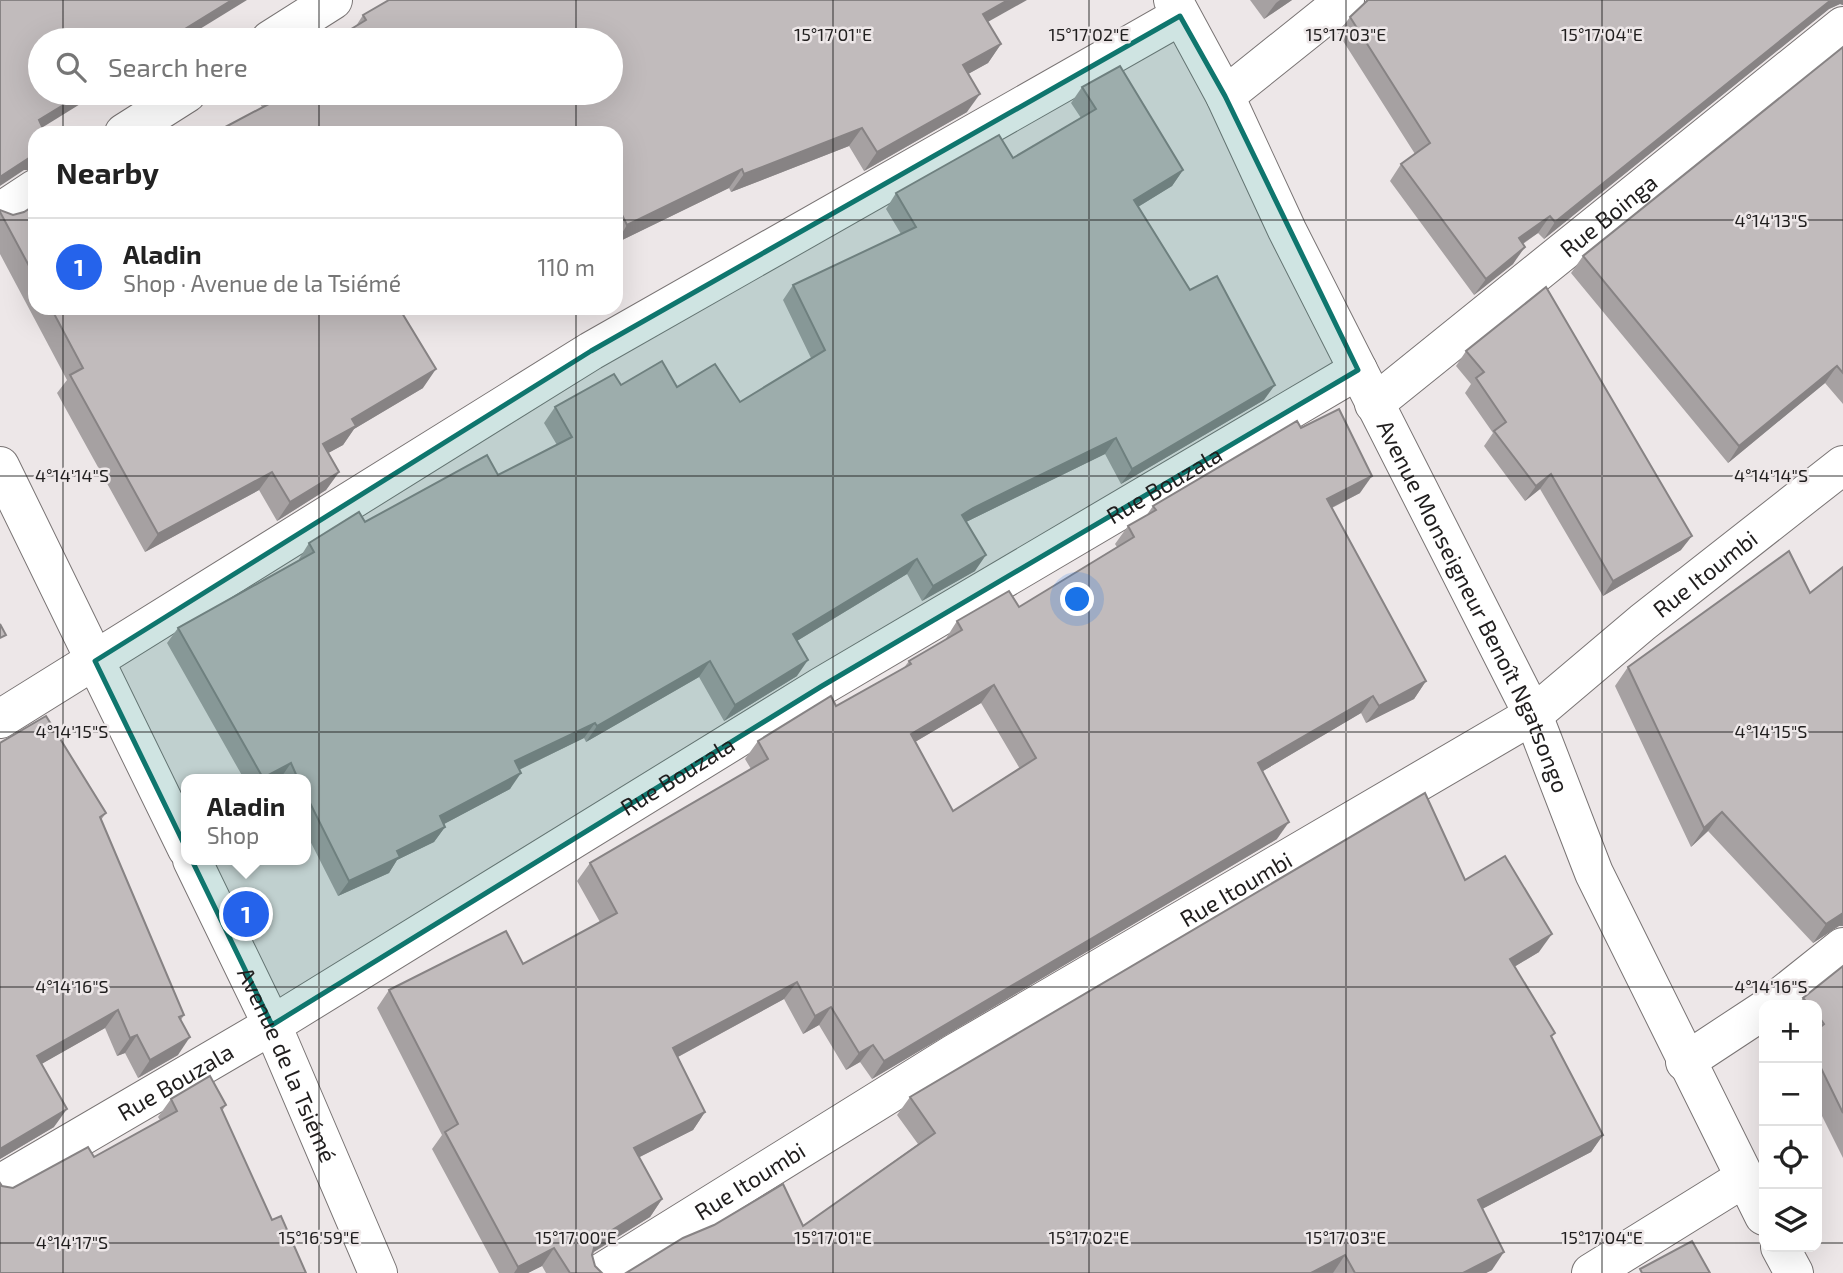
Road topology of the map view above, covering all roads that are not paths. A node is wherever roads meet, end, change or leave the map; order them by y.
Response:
1 (333, 0) edge
2 (1345, 0) edge
3 (1177, 8) edge
4 (1843, 26) edge
5 (289, 28) edge
6 (1225, 96) junction
7 (168, 105) edge
8 (135, 126) edge
9 (28, 194) edge
10 (0, 212) edge
11 (1358, 370) junction
12 (1374, 404) junction
13 (1843, 465) edge
14 (0, 466) edge
15 (95, 661) junction
16 (1533, 715) junction
17 (0, 719) edge
18 (181, 837) edge
19 (193, 865) edge
20 (1843, 947) edge
21 (1776, 1000) edge
22 (1759, 1013) edge
23 (272, 1025) junction
24 (1685, 1062) junction
25 (1744, 1178) junction
26 (0, 1184) edge
27 (1759, 1206) edge
28 (1783, 1252) edge
29 (378, 1273) edge
30 (601, 1273) edge
31 (1591, 1273) edge
32 (1794, 1273) edge

1 - 5 street
2 - 6 street
3 - 6 street, Avenue Monseigneur Benoît Ngatsongo
3 - 15 street
4 - 12 street, Rue Boinga
6 - 11 street, Avenue Monseigneur Benoît Ngatsongo
7 - 8 street
9 - 10 street
11 - 12 street, Avenue Monseigneur Benoît Ngatsongo
11 - 23 street, Rue Bouzala
12 - 16 street, Avenue Monseigneur Benoît Ngatsongo
13 - 16 street, Rue Itoumbi
14 - 15 street
15 - 17 street
15 - 18 street
16 - 24 street, Avenue Monseigneur Benoît Ngatsongo
16 - 30 street, Rue Itoumbi
19 - 23 street, Avenue de la Tsiémé
20 - 21 street
22 - 24 street
23 - 26 street, Rue Bouzala
23 - 29 street, Avenue de la Tsiémé
24 - 25 street, Avenue Monseigneur Benoît Ngatsongo
25 - 27 street, Avenue Monseigneur Benoît Ngatsongo
25 - 31 street
28 - 32 street

